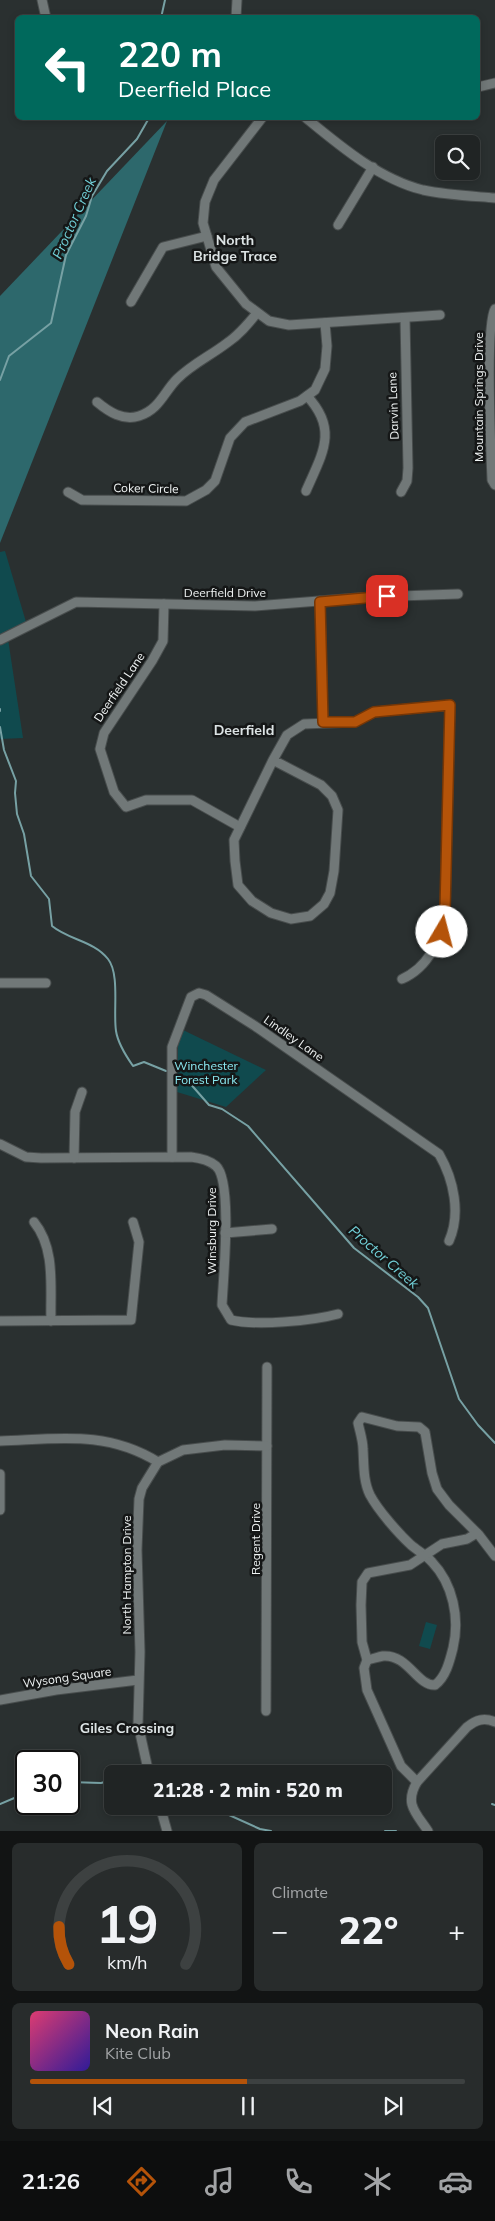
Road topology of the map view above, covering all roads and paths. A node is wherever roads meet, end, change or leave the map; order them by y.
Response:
1 (42, 0) edge
2 (237, 0) edge
3 (45, 15) edge
4 (236, 15) edge
5 (495, 84) edge
6 (480, 87) edge
7 (260, 120) edge
8 (309, 120) edge
9 (373, 167) junction
10 (495, 198) edge
11 (338, 225) dead end
12 (207, 236) junction
13 (131, 302) dead end
14 (495, 309) edge
15 (257, 313) junction
16 (440, 315) dead end
17 (404, 318) junction
18 (325, 323) junction
19 (307, 396) junction
20 (97, 402) dead end
21 (495, 485) edge
22 (306, 491) dead end
23 (68, 492) dead end
24 (401, 492) dead end
25 (458, 594) dead end
26 (320, 602) junction
27 (164, 604) junction
28 (0, 640) edge
29 (323, 722) junction
30 (273, 760) junction
31 (240, 827) junction
32 (402, 979) dead end
33 (0, 983) edge
34 (46, 983) dead end
35 (82, 1092) dead end
36 (0, 1144) edge
37 (172, 1157) junction
38 (74, 1158) junction
39 (34, 1222) dead end
40 (133, 1222) dead end
41 (272, 1229) dead end
42 (225, 1233) junction
43 (449, 1241) dead end
44 (338, 1314) dead end
45 (0, 1321) edge
46 (51, 1321) junction
47 (267, 1367) dead end
48 (0, 1440) edge
49 (267, 1446) junction
50 (158, 1462) junction
51 (0, 1474) edge
52 (0, 1510) edge
53 (477, 1533) junction
54 (424, 1555) junction
55 (495, 1556) edge
56 (367, 1660) junction
57 (138, 1680) junction
58 (0, 1700) edge
59 (266, 1712) dead end
60 (495, 1722) edge
61 (147, 1765) edge
62 (417, 1782) junction
63 (163, 1815) edge
64 (167, 1831) edge
65 (428, 1831) edge

1 - 3 street
2 - 4 street
5 - 6 street
7 - 12 street
8 - 9 street
9 - 10 street
9 - 11 street
12 - 13 street
12 - 15 street
14 - 21 street, Mountain Springs Drive
15 - 18 street
15 - 20 street
16 - 17 street
17 - 18 street
17 - 24 street, Darvin Lane
18 - 19 street, Coker Circle
19 - 22 street
19 - 23 street, Coker Circle
25 - 26 street, Deerfield Drive
26 - 27 street, Deerfield Drive
26 - 29 street
27 - 28 street, Deerfield Drive
27 - 31 street, Deerfield Lane
29 - 30 street
29 - 32 street
30 - 31 street
30 - 31 street
33 - 34 street
35 - 38 street
36 - 38 street, Winsburg Drive
37 - 38 street, Winsburg Drive
37 - 42 street, Winsburg Drive
37 - 43 street, Lindley Lane
39 - 46 street
40 - 46 street
41 - 42 street
42 - 44 street, Winsburg Drive
45 - 46 street
47 - 49 street, Regent Drive
48 - 50 street
49 - 50 street
49 - 59 street, Regent Drive
50 - 57 street, North Hampton Drive
51 - 52 street
53 - 54 street
53 - 54 street
53 - 55 street
54 - 56 street
54 - 56 street
56 - 62 street
57 - 58 street, Wysong Square
57 - 61 street, North Hampton Drive
60 - 62 street
62 - 65 street
63 - 64 street

